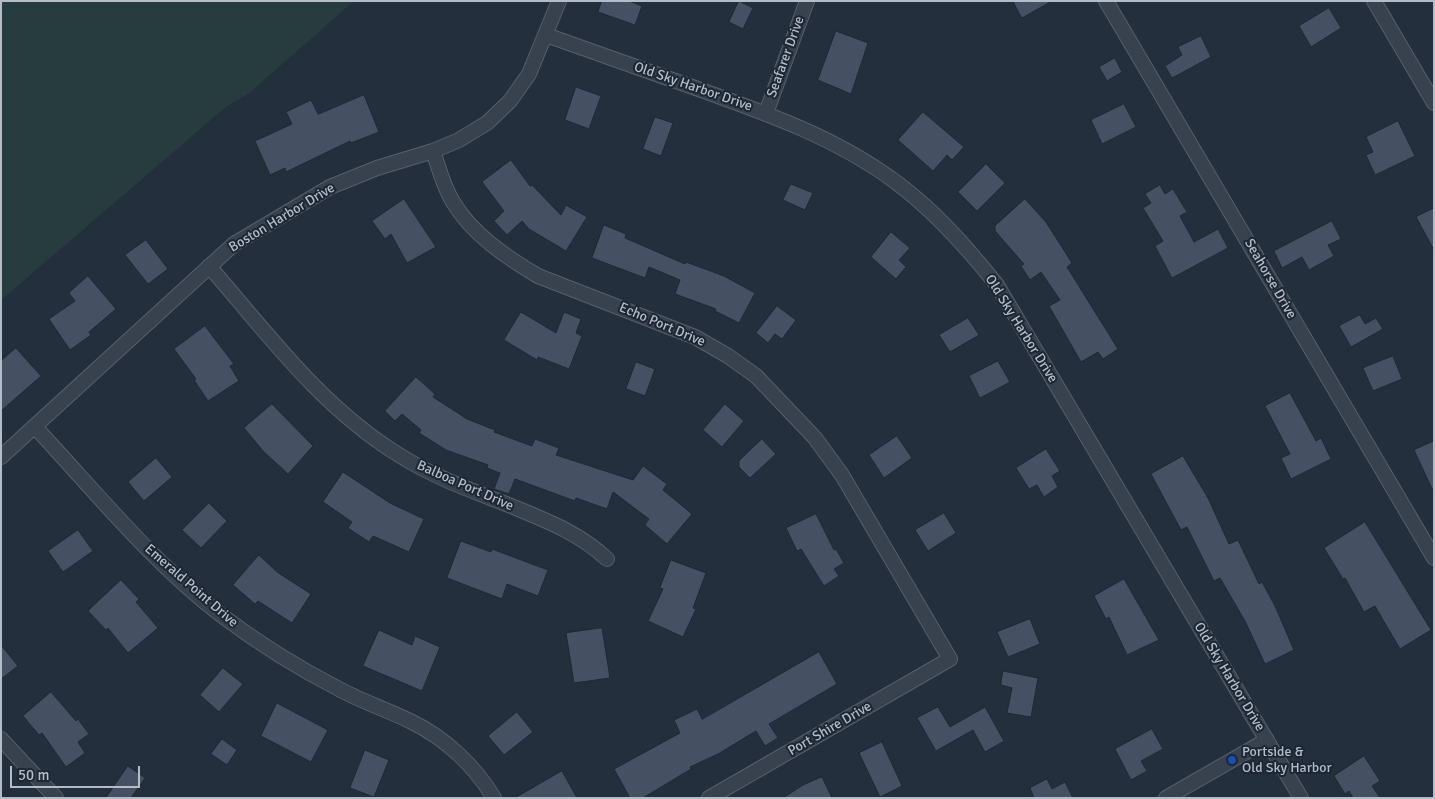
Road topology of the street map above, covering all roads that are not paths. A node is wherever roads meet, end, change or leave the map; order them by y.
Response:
1 (558, 1) edge
2 (807, 1) edge
3 (1106, 1) edge
4 (1374, 1) edge
5 (546, 35) junction
6 (1434, 103) edge
7 (766, 113) junction
8 (433, 151) junction
9 (209, 266) junction
10 (35, 427) junction
11 (1, 457) edge
12 (1434, 558) edge
13 (607, 560) dead end
14 (950, 660) joint
15 (1, 739) edge
16 (1267, 740) junction
17 (56, 798) edge
18 (494, 798) edge
19 (710, 798) edge
20 (1166, 798) edge
21 (1301, 798) edge

1 - 5 street, Boston Harbor Drive
2 - 7 street, Seafarer Drive
3 - 12 street, Seahorse Drive
4 - 6 street
5 - 7 street, Old Sky Harbor Drive
5 - 8 street, Boston Harbor Drive
7 - 16 street, Old Sky Harbor Drive
8 - 9 street, Boston Harbor Drive
8 - 14 street, Echo Port Drive
9 - 10 street, Boston Harbor Drive
9 - 13 street, Balboa Port Drive
10 - 11 street, Boston Harbor Drive
10 - 18 street, Emerald Point Drive
14 - 19 street, Port Shire Drive
15 - 17 street
16 - 20 street
16 - 21 street, Old Sky Harbor Drive

